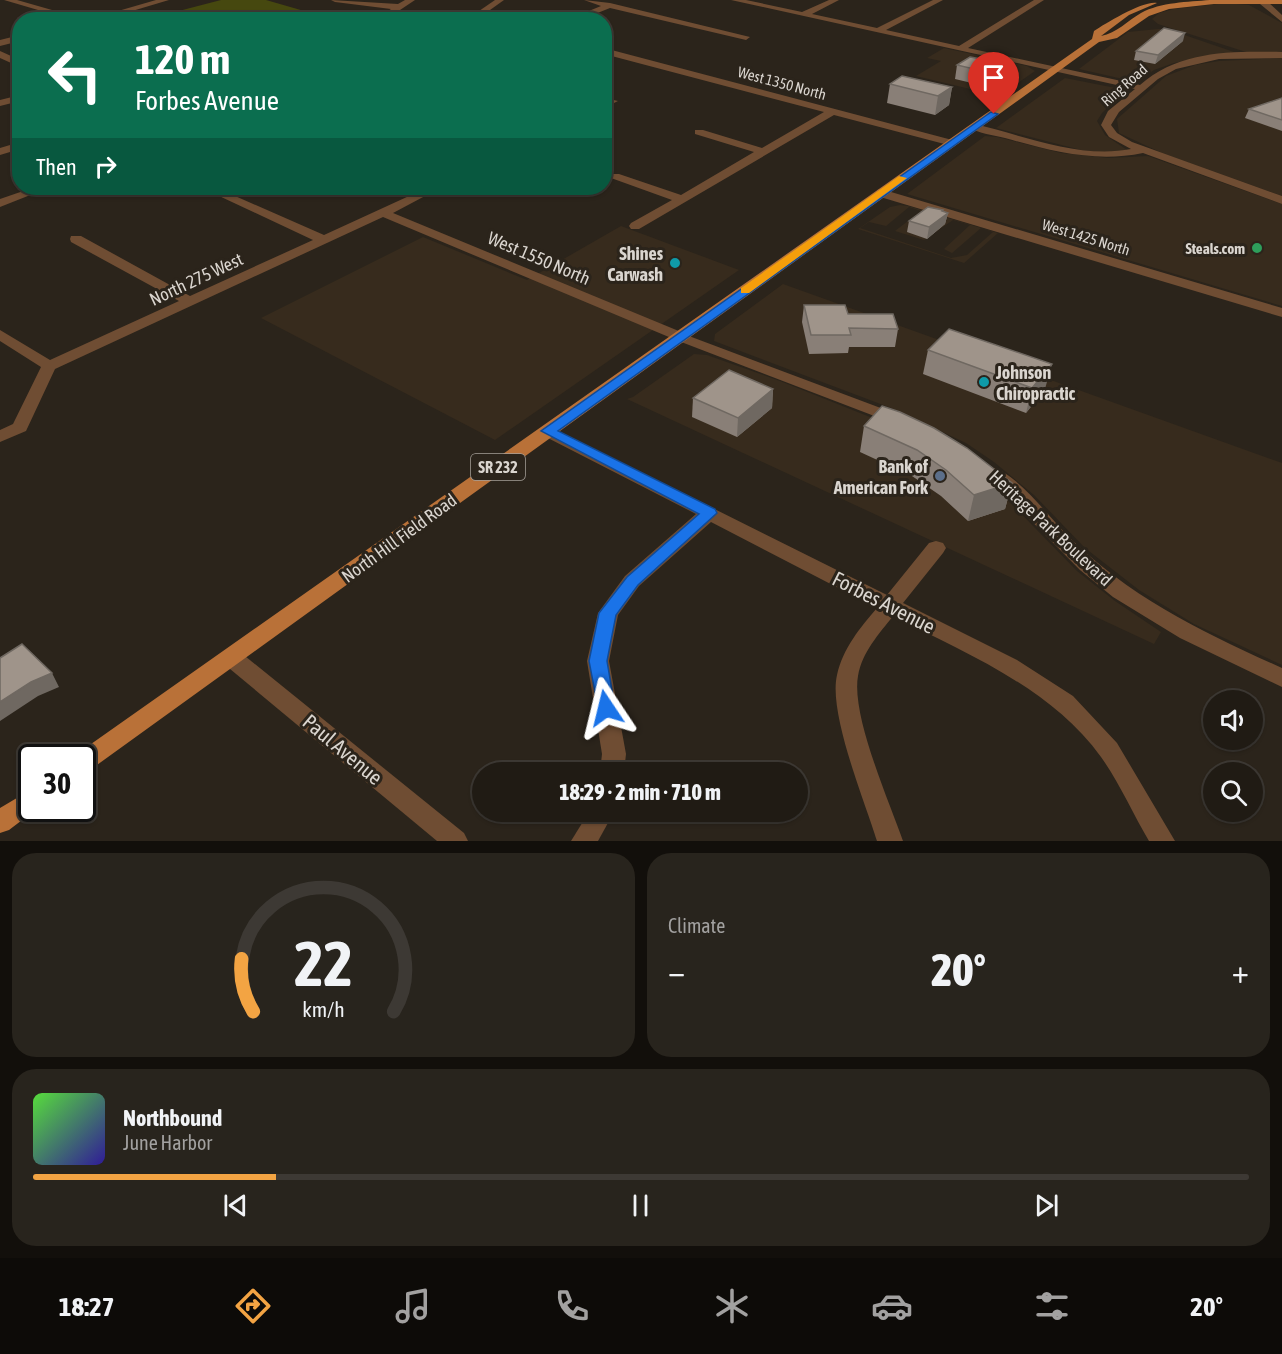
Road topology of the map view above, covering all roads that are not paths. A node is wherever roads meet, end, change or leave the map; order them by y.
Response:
1 (8, 0) edge
2 (165, 0) edge
3 (335, 0) edge
4 (411, 0) edge
5 (500, 0) edge
6 (588, 0) edge
7 (624, 0) edge
8 (735, 0) edge
9 (836, 0) edge
10 (939, 0) edge
11 (1041, 0) edge
12 (1172, 0) edge
13 (1202, 0) edge
14 (1264, 1) edge
15 (1282, 2) edge
16 (610, 5) junction
17 (1182, 5) junction
18 (399, 7) junction
19 (60, 12) edge
20 (121, 12) edge
21 (391, 12) edge
22 (482, 12) edge
23 (592, 12) edge
24 (802, 15) junction
25 (1282, 19) edge
26 (1130, 25) junction
27 (878, 31) junction
28 (746, 37) dead end
29 (1096, 40) junction
30 (960, 49) junction
31 (612, 53) edge
32 (1282, 55) edge
33 (1055, 69) junction
34 (1142, 88) junction
35 (832, 112) junction
36 (975, 127) junction
37 (699, 132) dead end
38 (952, 143) junction
39 (1143, 150) junction
40 (762, 151) junction
41 (615, 176) dead end
42 (881, 193) junction
43 (21, 195) edge
44 (224, 195) edge
45 (416, 195) edge
46 (682, 199) junction
47 (1282, 200) edge
48 (0, 202) edge
49 (382, 213) junction
50 (635, 226) dead end
51 (76, 239) dead end
52 (324, 240) junction
53 (189, 301) junction
54 (1282, 313) edge
55 (681, 337) junction
56 (3, 339) edge
57 (49, 366) junction
58 (908, 425) edge
59 (548, 431) junction
60 (0, 437) edge
61 (979, 463) edge
62 (709, 513) junction
63 (936, 548) dead end
64 (890, 605) junction
65 (232, 658) junction
66 (1282, 678) edge
67 (96, 753) edge
68 (613, 762) edge
69 (18, 809) edge
70 (0, 822) edge
71 (596, 822) edge
72 (455, 841) edge
73 (584, 841) edge
74 (891, 841) edge
75 (1162, 841) edge

1 - 19 street
2 - 20 street
3 - 18 street
4 - 18 street
5 - 22 street
6 - 16 street
7 - 16 street
8 - 24 street
9 - 24 street
10 - 27 street
11 - 30 street
12 - 26 main road
12 - 29 main road, SR 232
13 - 17 main road
14 - 15 main road
14 - 17 main road
14 - 25 street
16 - 23 street
16 - 28 street
17 - 26 main road
18 - 21 street
24 - 27 street
26 - 29 main road, SR 232
27 - 30 street
29 - 33 main road, North Hill Field Road / SR 232
30 - 33 street
31 - 35 street, West 1350 North
32 - 34 street, Ring Road
33 - 34 street
33 - 36 main road, North Hill Field Road / SR 232
34 - 39 street, Ring Road
35 - 38 street, West 1350 North
35 - 40 street
36 - 38 main road, North Hill Field Road / SR 232
36 - 39 street, Ring Road
37 - 40 street
38 - 42 main road, North Hill Field Road / SR 232
39 - 47 street, Ring Road
40 - 46 street
41 - 46 street
42 - 54 street, West 1425 North
42 - 55 main road, North Hill Field Road / SR 232
43 - 48 street
44 - 52 street
45 - 49 street, North 275 West
46 - 50 street
49 - 52 street, North 275 West
49 - 55 street, West 1550 North
51 - 53 street
52 - 53 street, North 275 West
53 - 57 street, North 275 West
55 - 58 street
55 - 59 main road, North Hill Field Road / SR 232
56 - 57 street
57 - 60 street
59 - 62 street, Forbes Avenue
59 - 65 main road, North Hill Field Road / SR 232
61 - 66 street, Heritage Park Boulevard
62 - 64 street, Forbes Avenue
62 - 68 street
63 - 64 street
64 - 74 street
64 - 75 street, Forbes Avenue
65 - 67 main road, North Hill Field Road / SR 232
65 - 72 street, Paul Avenue
69 - 70 main road
71 - 73 street

